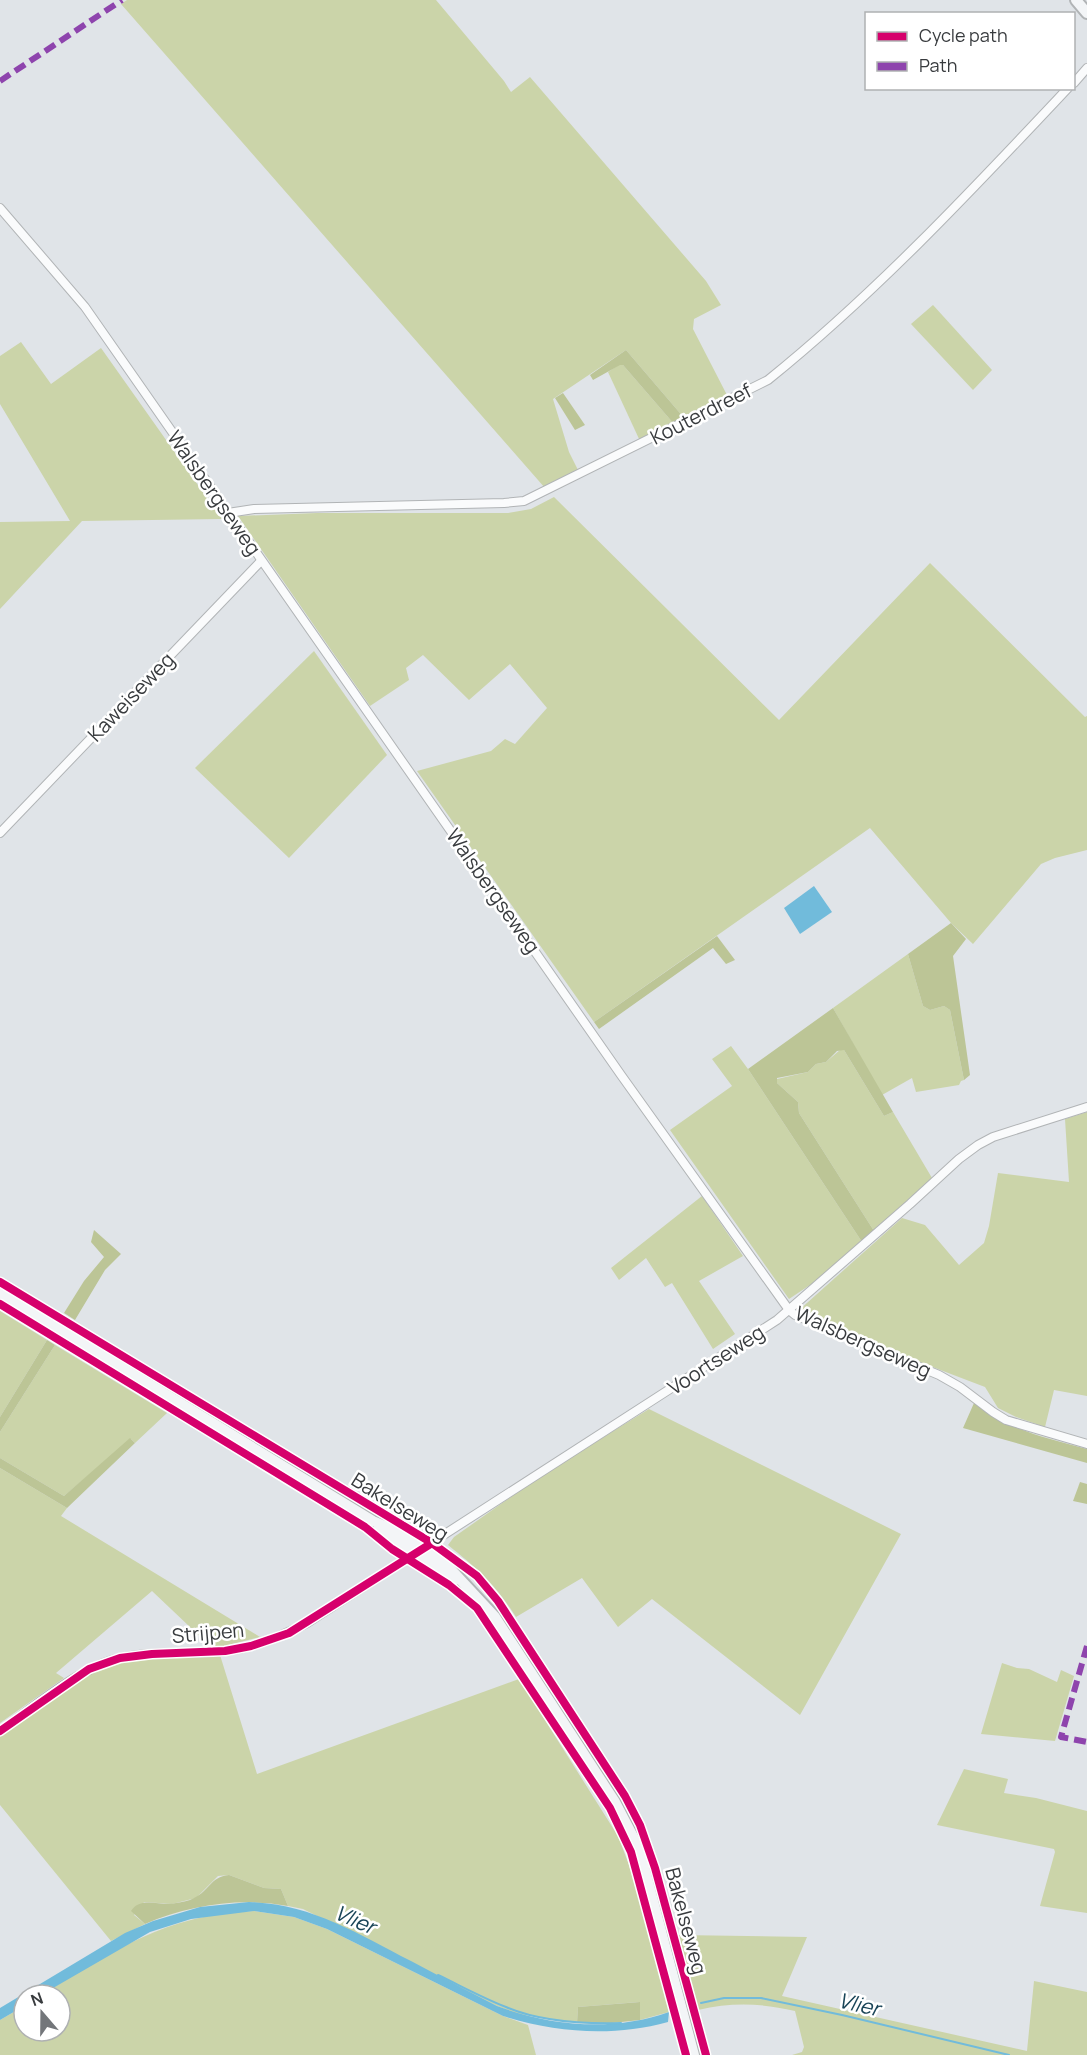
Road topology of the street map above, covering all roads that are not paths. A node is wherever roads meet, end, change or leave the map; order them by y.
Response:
1 (1076, 0) edge
2 (1087, 13) edge
3 (1087, 68) edge
4 (1075, 81) edge
5 (1066, 90) edge
6 (0, 208) edge
7 (228, 513) junction
8 (261, 561) junction
9 (0, 833) edge
10 (1087, 1107) edge
11 (0, 1293) edge
12 (789, 1310) junction
13 (1087, 1444) edge
14 (420, 1551) junction
15 (0, 1731) edge
16 (694, 2055) edge

1 - 2 main road
3 - 4 street
5 - 7 street, Kouterdreef
6 - 7 street, Walsbergseweg
7 - 8 street, Walsbergseweg
8 - 9 street, Kaweiseweg
8 - 12 street, Walsbergseweg
10 - 12 street, Voortseweg
11 - 14 main road, Bakelseweg
12 - 13 street, Walsbergseweg
12 - 14 street, Voortseweg
14 - 15 street, Strijpen
14 - 16 main road, Bakelseweg

